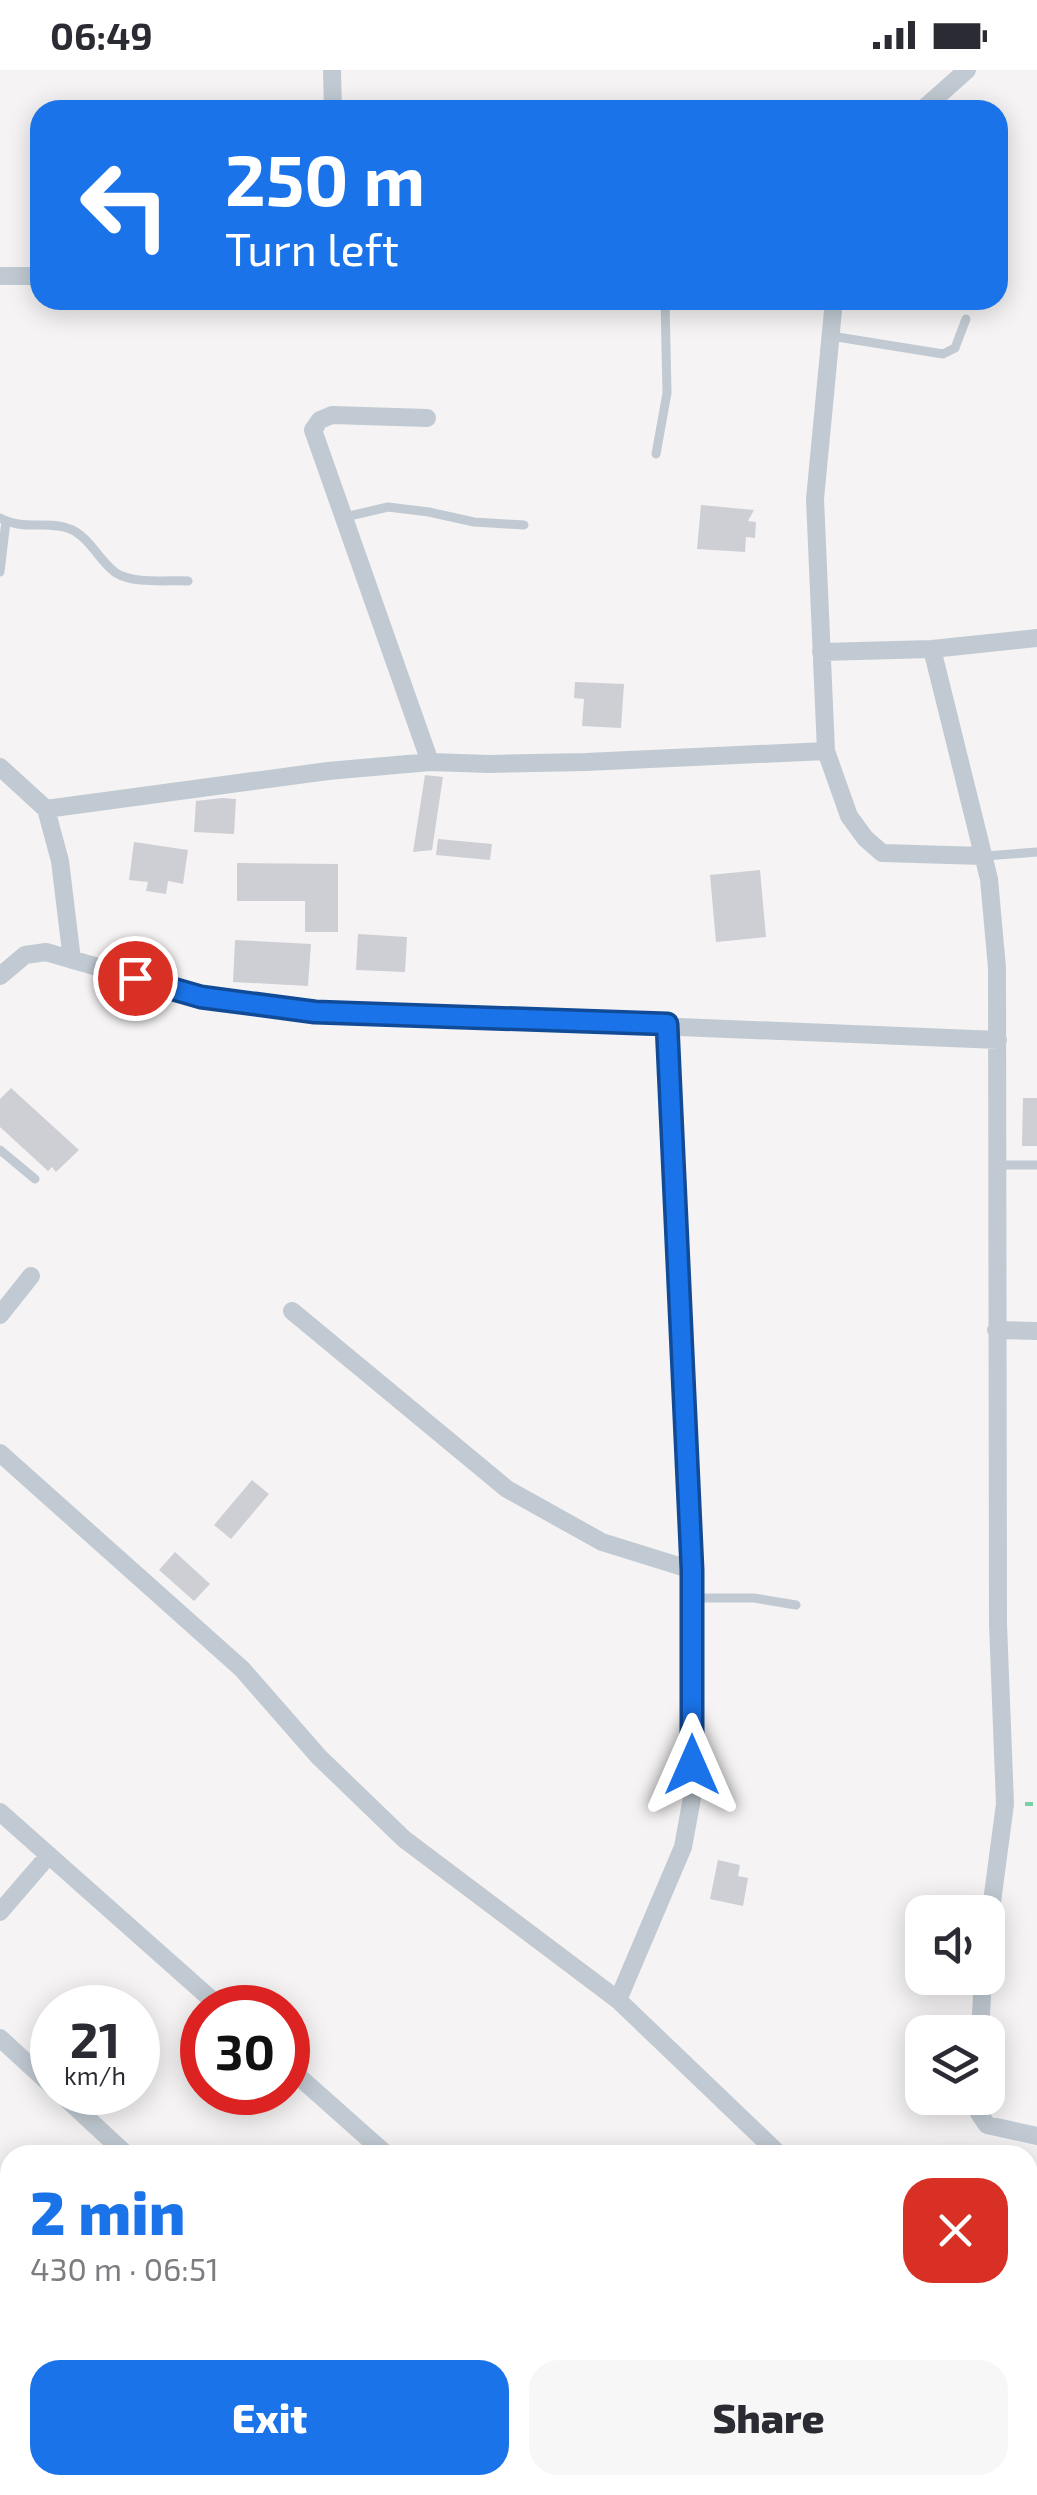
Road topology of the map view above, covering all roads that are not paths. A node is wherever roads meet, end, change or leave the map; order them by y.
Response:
1 (332, 70) edge
2 (967, 70) edge
3 (334, 100) edge
4 (933, 100) edge
5 (0, 276) edge
6 (30, 276) edge
7 (666, 310) edge
8 (833, 310) edge
9 (966, 319) dead end
10 (830, 336) junction
11 (427, 418) dead end
12 (656, 454) dead end
13 (345, 517) junction
14 (3, 520) edge
15 (524, 525) dead end
16 (0, 572) edge
17 (188, 581) dead end
18 (1037, 638) edge
19 (932, 649) junction
20 (821, 652) junction
21 (826, 751) junction
22 (430, 762) junction
23 (0, 768) edge
24 (46, 809) junction
25 (1037, 852) edge
26 (982, 856) junction
27 (72, 960) junction
28 (0, 976) edge
29 (667, 1024) junction
30 (998, 1040) junction
31 (0, 1150) edge
32 (1037, 1164) edge
33 (997, 1165) junction
34 (34, 1179) dead end
35 (31, 1276) dead end
36 (292, 1312) dead end
37 (0, 1314) edge
38 (996, 1330) junction
39 (1037, 1331) edge
40 (0, 1453) edge
41 (692, 1570) junction
42 (692, 1598) junction
43 (796, 1605) dead end
44 (0, 1812) edge
45 (49, 1855) junction
46 (993, 1895) edge
47 (0, 1912) edge
48 (195, 1985) edge
49 (618, 2000) junction
50 (0, 2038) edge
51 (30, 2066) edge
52 (310, 2087) edge
53 (83, 2115) edge
54 (980, 2115) edge
55 (1037, 2136) edge
56 (115, 2145) edge
57 (376, 2145) edge
58 (770, 2145) edge

1 - 3 street
2 - 4 street
5 - 6 street
7 - 12 lane
8 - 10 street
9 - 10 lane
10 - 20 street
11 - 13 street
13 - 15 lane
13 - 22 street
14 - 16 lane
14 - 17 lane
18 - 19 street
19 - 20 street
19 - 26 street
20 - 21 street
21 - 22 street
21 - 26 street
22 - 24 street
23 - 24 street
24 - 27 street
25 - 26 lane
26 - 30 street
27 - 28 street
27 - 29 street
29 - 30 street
29 - 41 street
30 - 33 street
31 - 34 lane
32 - 33 lane
33 - 38 street
35 - 37 street
36 - 41 street
38 - 39 street
38 - 46 street
40 - 49 street
41 - 42 street
42 - 43 lane
42 - 49 street
44 - 45 street
45 - 47 street
45 - 48 street
49 - 58 street
50 - 51 street
52 - 57 street
53 - 56 street
54 - 55 street

